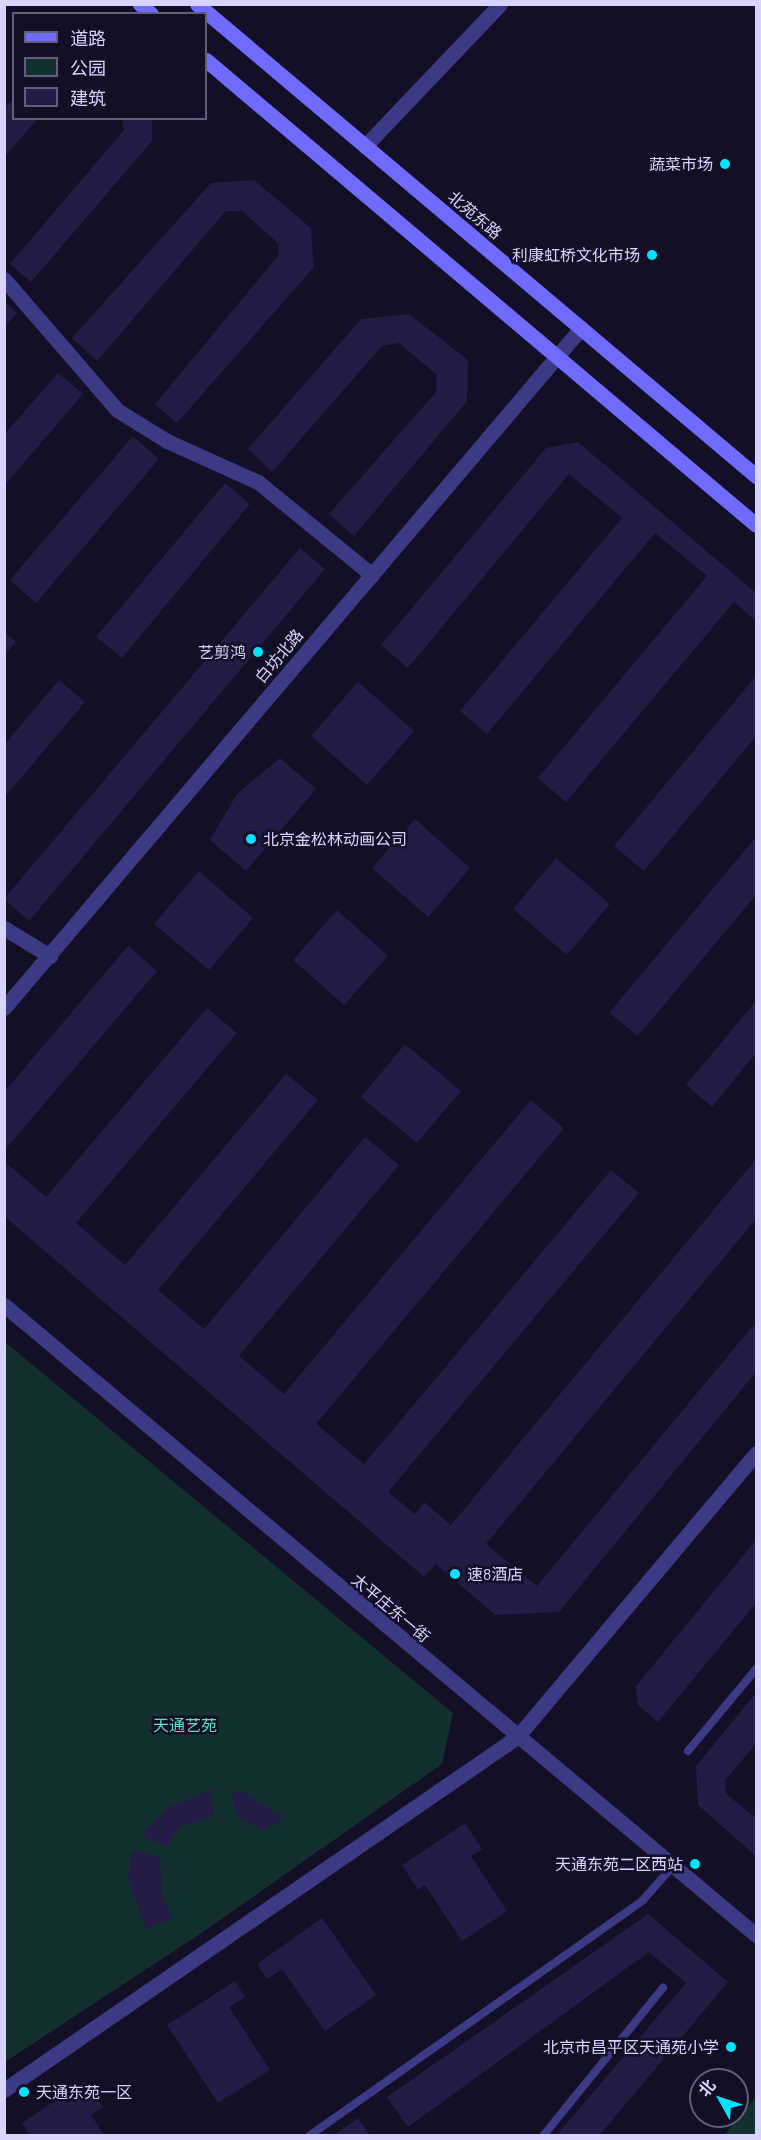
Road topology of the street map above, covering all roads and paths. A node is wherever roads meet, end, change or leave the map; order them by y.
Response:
1 (500, 4) edge
2 (207, 12) edge
3 (207, 61) edge
4 (365, 146) junction
5 (4, 279) edge
6 (581, 328) junction
7 (557, 356) junction
8 (756, 476) edge
9 (756, 525) edge
10 (372, 575) junction
11 (4, 928) edge
12 (50, 956) junction
13 (4, 1008) edge
14 (4, 1305) edge
15 (756, 1452) edge
16 (756, 1669) edge
17 (517, 1737) junction
18 (688, 1751) dead end
19 (673, 1866) junction
20 (756, 1935) edge
21 (663, 1988) dead end
22 (4, 2090) edge
23 (309, 2136) edge
24 (543, 2136) edge

1 - 4 street
2 - 4 main road, 北苑东路
3 - 7 main road
4 - 6 main road, 北苑东路
5 - 10 street
6 - 7 street, 白坊北路
6 - 8 main road, 北苑东路
7 - 9 main road
7 - 10 street, 白坊北路
10 - 12 street, 白坊北路
11 - 12 street
12 - 13 street, 白坊北路
14 - 17 street, 太平庄东一街
15 - 17 street
16 - 18 lane
17 - 19 street, 太平庄东一街
17 - 22 street
19 - 20 street, 太平庄东一街
19 - 23 lane
21 - 24 lane

